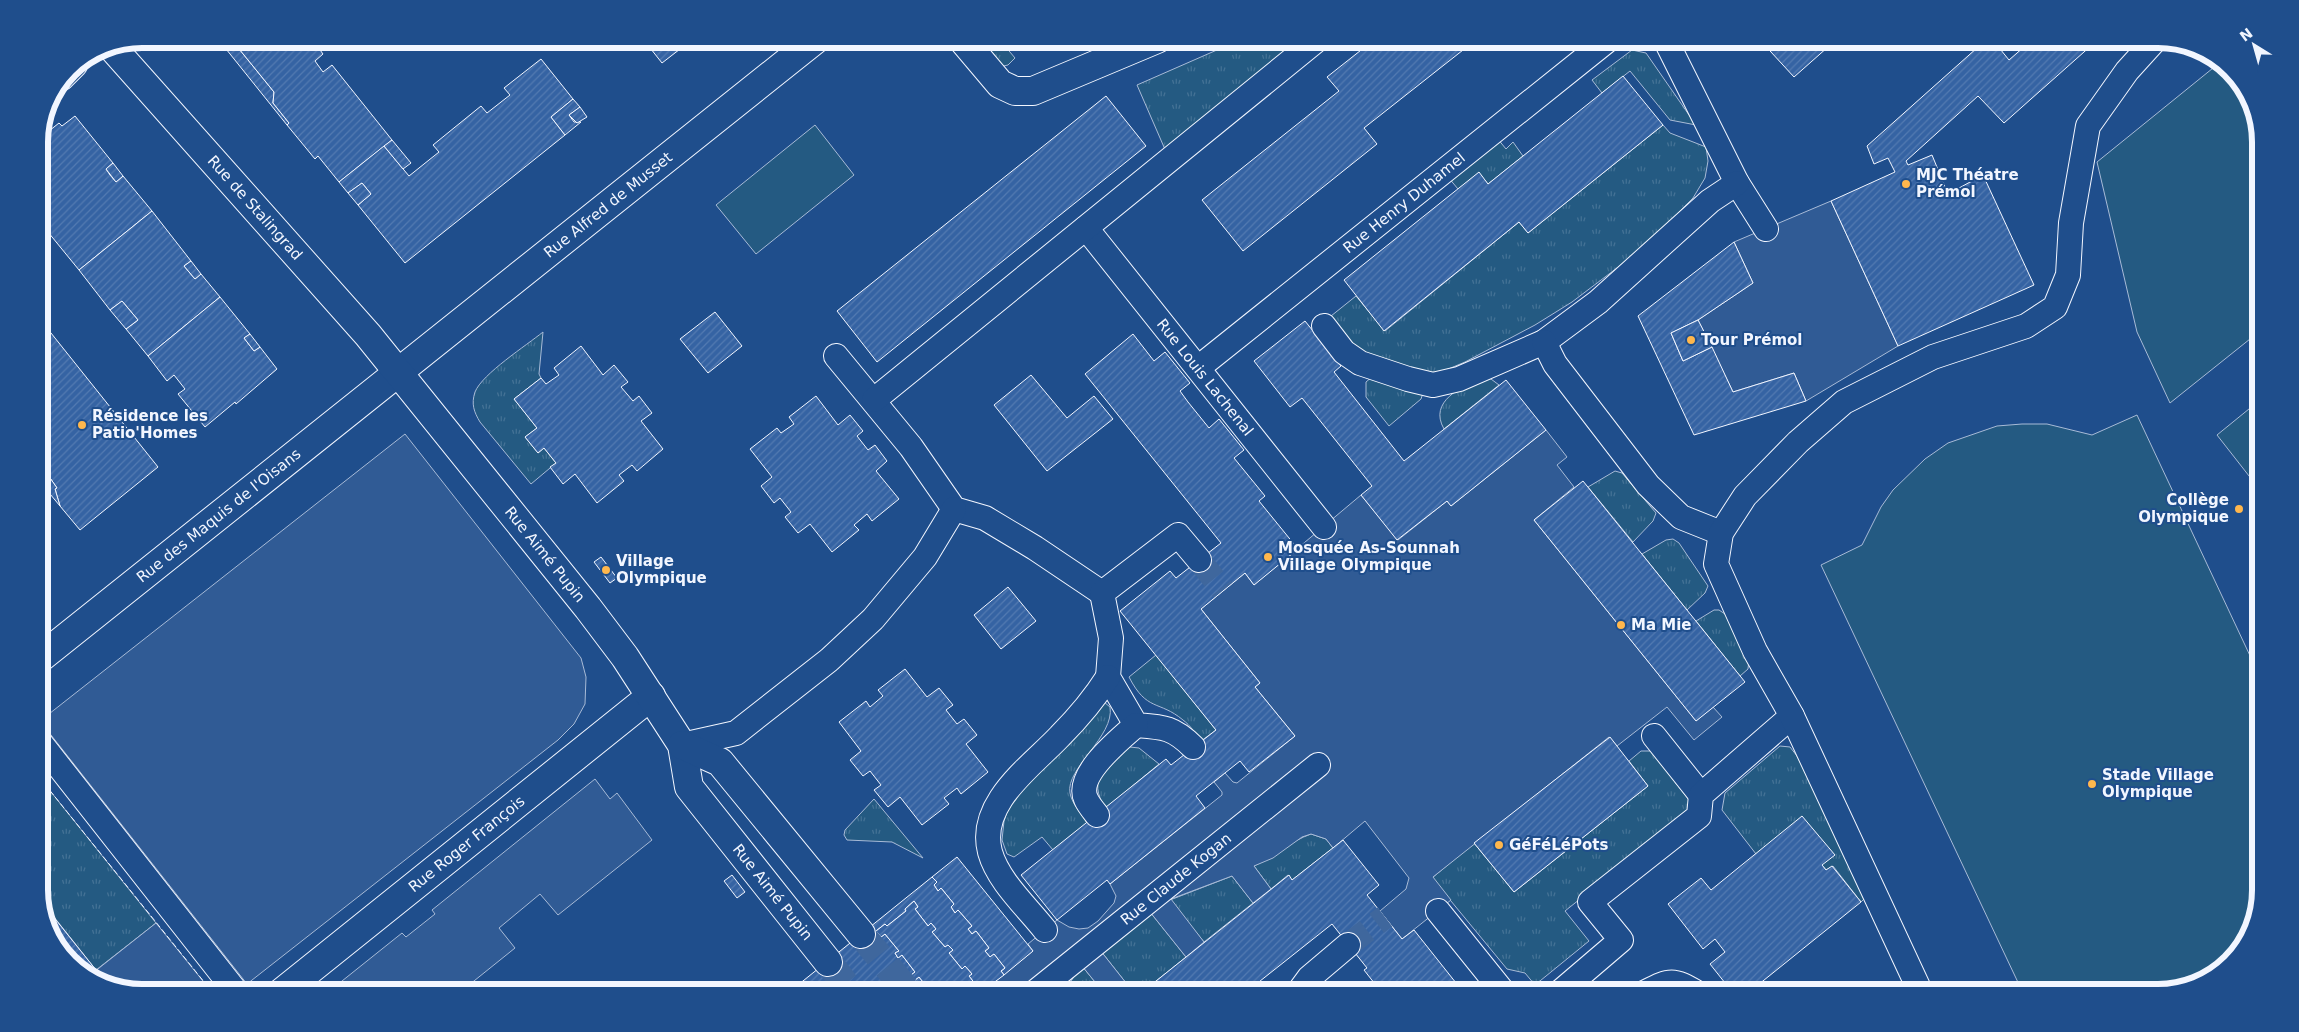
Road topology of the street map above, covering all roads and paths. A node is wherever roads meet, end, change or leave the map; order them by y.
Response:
1 (805, 48) edge
2 (970, 48) edge
3 (1136, 48) edge
4 (1307, 48) edge
5 (1598, 48) edge
6 (1669, 48) edge
7 (2148, 48) edge
8 (115, 51) edge
9 (1737, 184) junction
10 (1086, 228) junction
11 (1766, 228) dead end
12 (1324, 326) dead end
13 (1544, 342) junction
14 (836, 356) dead end
15 (1198, 368) junction
16 (398, 372) junction
17 (874, 400) junction
18 (954, 509) junction
19 (1324, 527) dead end
20 (1721, 533) junction
21 (1199, 560) tunnel mouth
22 (1102, 593) junction
23 (48, 652) edge
24 (1108, 677) junction
25 (651, 696) junction
26 (1792, 716) junction
27 (1136, 724) junction
28 (1654, 736) dead end
29 (682, 745) junction
30 (1193, 747) dead end
31 (48, 753) edge
32 (1318, 765) dead end
33 (1702, 795) junction
34 (1097, 815) dead end
35 (1438, 911) dead end
36 (1045, 930) dead end
37 (861, 934) tunnel mouth
38 (1348, 945) tunnel mouth
39 (828, 962) tunnel mouth
40 (229, 984) edge
41 (292, 984) edge
42 (1045, 984) edge
43 (1305, 984) edge
44 (1497, 984) edge
45 (1570, 984) edge
46 (1663, 984) edge
47 (1681, 984) edge
48 (1917, 984) edge

1 - 16 street, Rue Alfred de Musset
2 - 3 street
4 - 10 street
5 - 15 street, Rue Henry Duhamel
6 - 9 street
7 - 20 street
8 - 16 street, Rue de Stalingrad
9 - 11 street
9 - 13 street
10 - 15 street, Rue Louis Lachenal
10 - 17 street
12 - 13 street
13 - 20 street
14 - 17 street
15 - 19 street, Rue Louis Lachenal
16 - 23 street, Rue des Maquis de l'Oisans
16 - 25 street, Rue Aimé Pupin
17 - 18 street
18 - 22 street
18 - 29 street
20 - 26 street
21 - 22 street
22 - 24 street
24 - 27 street
24 - 36 street
25 - 29 street, Rue Aimé Pupin
25 - 41 street, Rue Roger François
26 - 33 street
26 - 48 street
27 - 30 street
27 - 34 street
28 - 33 street
29 - 37 street
29 - 39 street, Rue Aimé Pupin
31 - 40 street
32 - 42 street, Rue Claude Kogan
33 - 45 street
35 - 44 street
38 - 43 street
46 - 47 street

